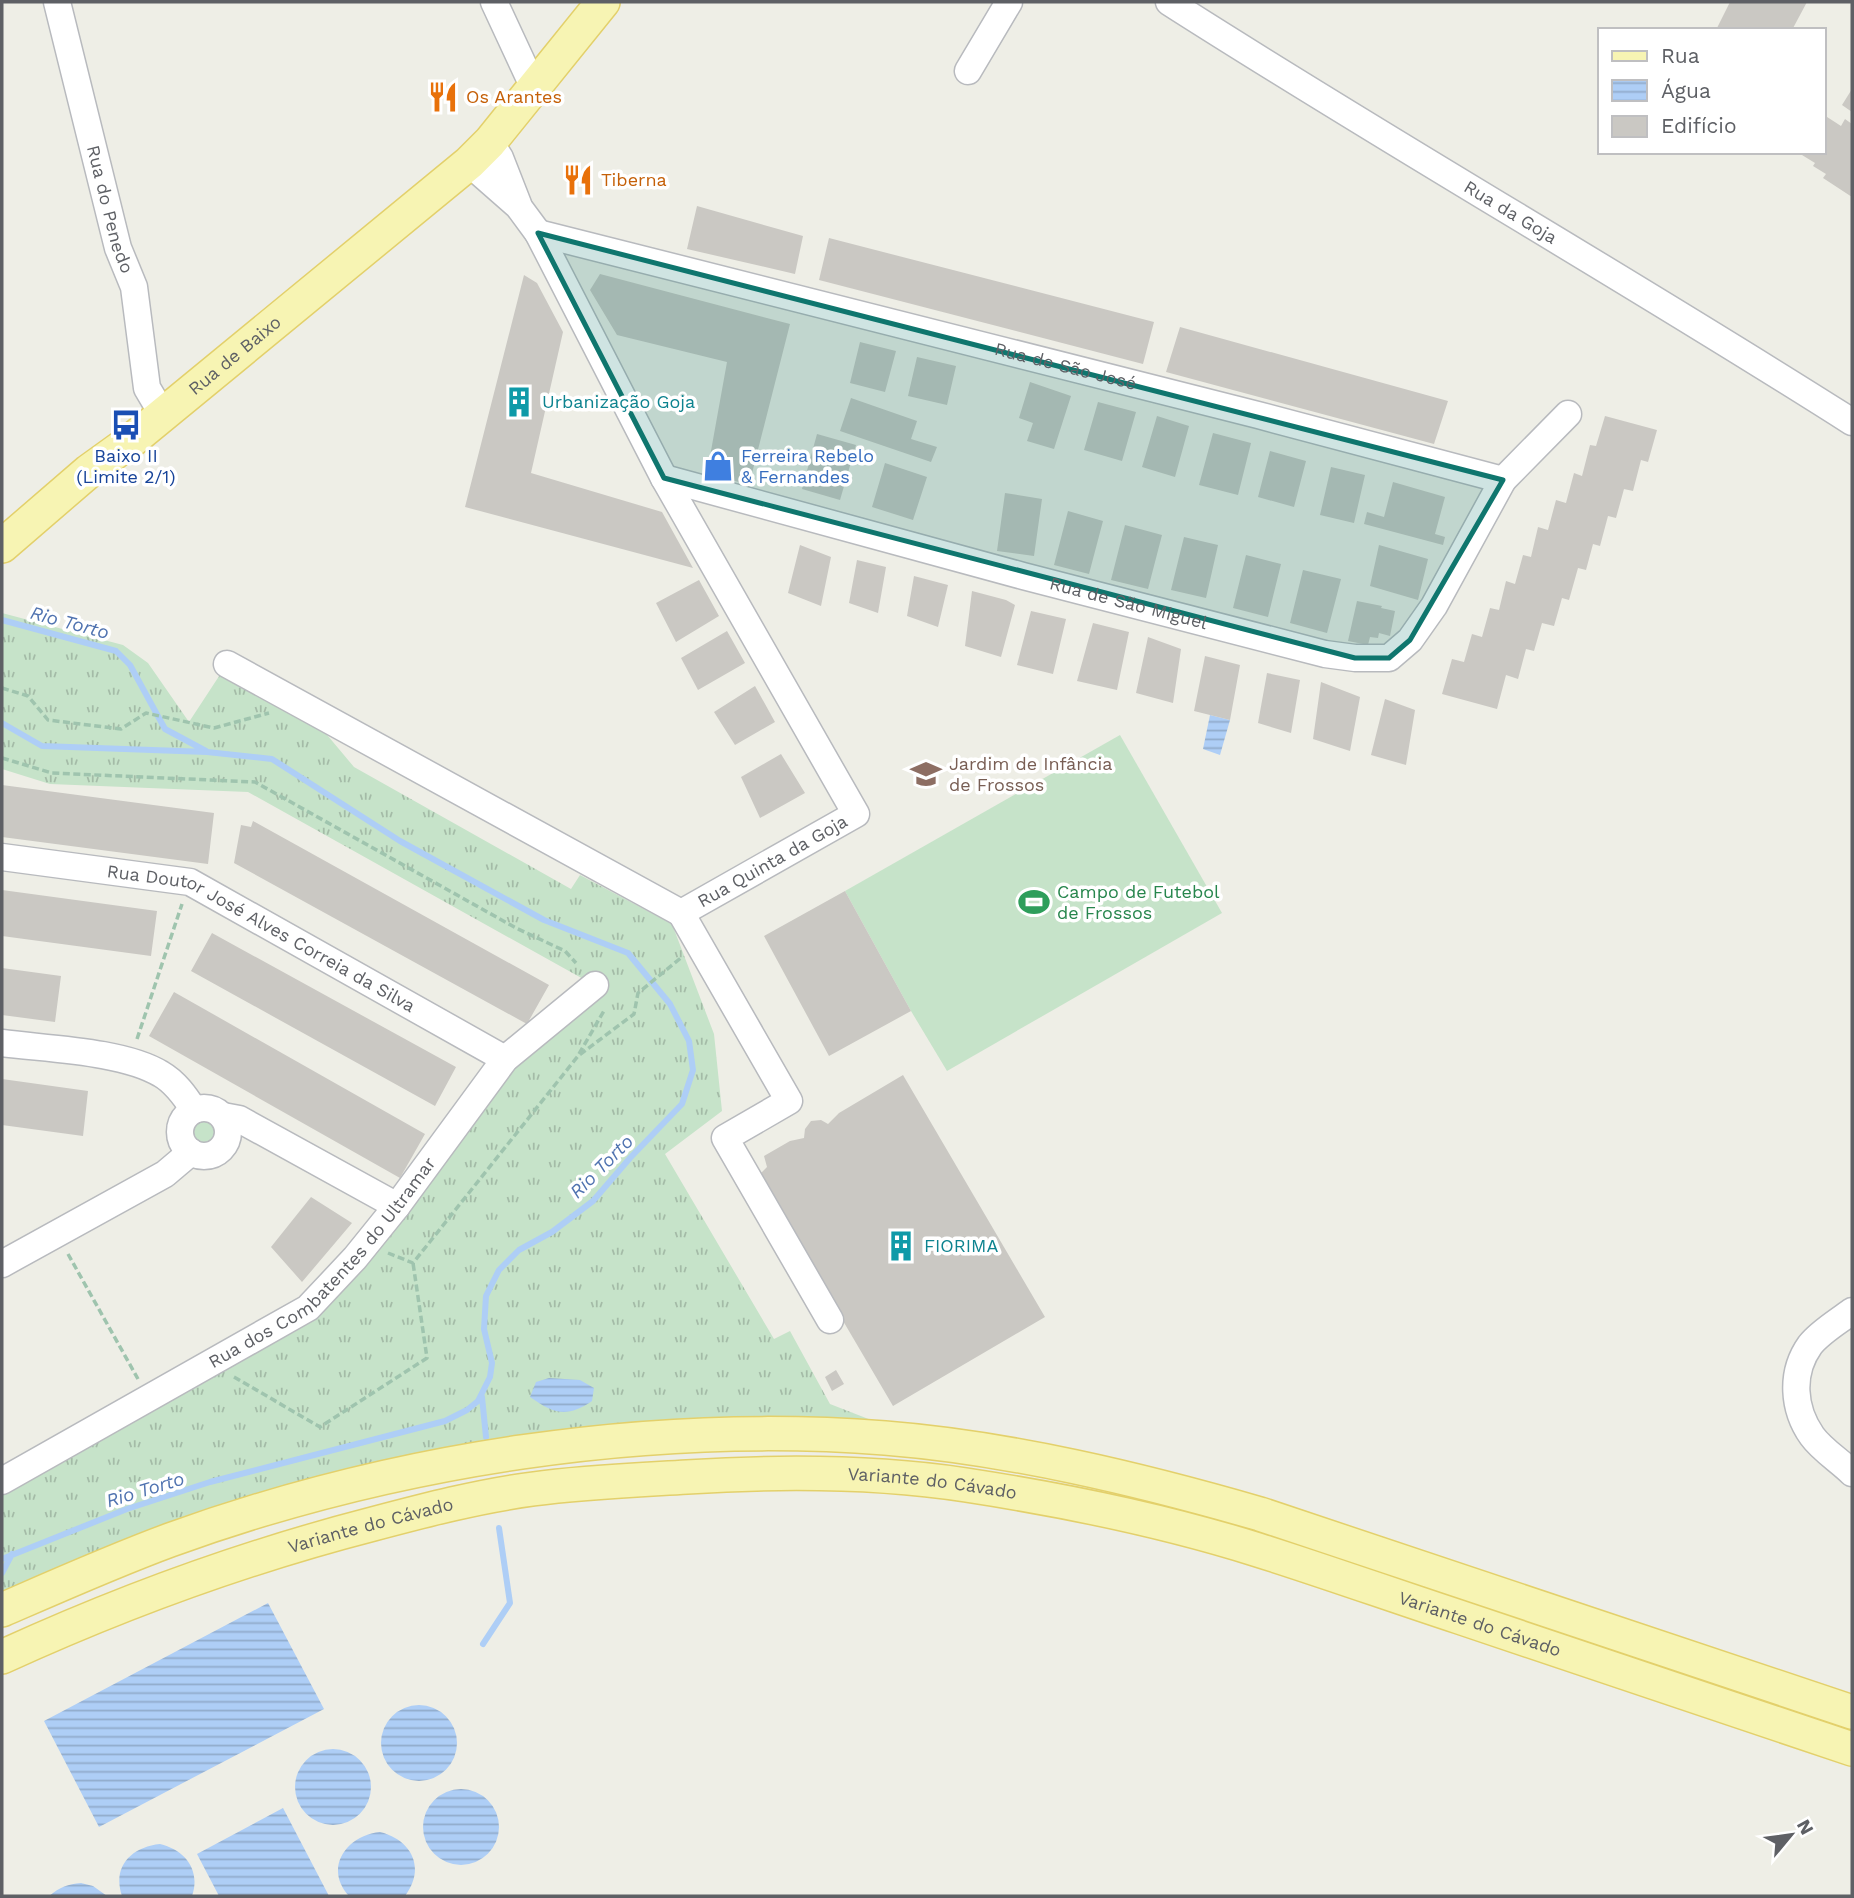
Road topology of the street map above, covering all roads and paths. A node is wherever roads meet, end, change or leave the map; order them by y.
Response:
1 (57, 2) edge
2 (494, 2) edge
3 (603, 2) edge
4 (1009, 2) edge
5 (1169, 2) edge
6 (968, 71) dead end
7 (542, 77) junction
8 (480, 153) junction
9 (538, 233) junction
10 (1568, 414) dead end
11 (163, 415) junction
12 (1852, 422) edge
13 (664, 478) junction
14 (1503, 480) junction
15 (2, 546) edge
16 (227, 664) dead end
17 (2, 688) edge
18 (302, 705) junction
19 (2, 758) edge
20 (2, 857) edge
21 (190, 882) junction
22 (681, 913) junction
23 (576, 963) dead end
24 (671, 966) dead end
25 (595, 985) joint
26 (2, 1043) edge
27 (578, 1056) junction
28 (130, 1059) junction
29 (505, 1059) junction
30 (194, 1110) junction
31 (223, 1116) junction
32 (191, 1152) junction
33 (397, 1206) junction
34 (57, 1234) junction
35 (367, 1244) junction
36 (413, 1263) junction
37 (2, 1264) edge
38 (1852, 1311) edge
39 (830, 1320) dead end
40 (211, 1363) junction
41 (149, 1398) junction
42 (1852, 1473) edge
43 (2, 1481) edge
44 (2, 1610) edge
45 (2, 1657) edge
46 (1852, 1712) edge
47 (1852, 1749) edge

1 - 11 street, Rua do Penedo
2 - 7 street
3 - 7 main road, Rua de Baixo
4 - 6 street
5 - 12 street, Rua da Goja
7 - 8 main road, Rua de Baixo
8 - 9 street, Rua Quinta da Goja
8 - 11 main road, Rua de Baixo
9 - 13 street, Rua Quinta da Goja
9 - 14 street, Rua de São José
10 - 14 street
11 - 15 main road, Rua de Baixo
13 - 14 street, Rua de São Miguel
13 - 22 street, Rua Quinta da Goja
16 - 18 street, Rua Quinta da Goja
17 - 18 path
18 - 22 street, Rua Quinta da Goja
19 - 23 path
20 - 21 street, Rua Doutor José Alves Correia da Silva
21 - 28 path
21 - 29 street, Rua Doutor José Alves Correia da Silva
22 - 39 street
24 - 27 path
25 - 27 path
25 - 29 street, Rua dos Combatentes do Ultramar
26 - 28 street
27 - 36 path
28 - 30 street
29 - 33 street, Rua dos Combatentes do Ultramar
30 - 31 street
30 - 32 street
31 - 32 street
31 - 33 street
32 - 34 street
33 - 35 street, Rua dos Combatentes do Ultramar
34 - 37 street
34 - 41 path
35 - 36 path
35 - 40 street, Rua dos Combatentes do Ultramar
36 - 40 path
38 - 42 street
40 - 41 street, Rua dos Combatentes do Ultramar
41 - 43 street, Rua dos Combatentes do Ultramar
44 - 46 main road, Variante do Cávado
45 - 47 main road, Variante do Cávado

